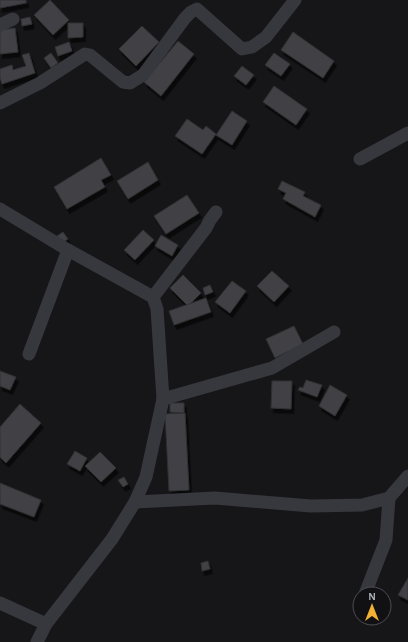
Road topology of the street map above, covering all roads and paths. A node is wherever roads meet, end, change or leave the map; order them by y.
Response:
1 (295, 0) edge
2 (200, 5) edge
3 (12, 19) dead end
4 (0, 25) edge
5 (0, 103) edge
6 (408, 133) edge
7 (360, 159) dead end
8 (0, 209) edge
9 (216, 212) dead end
10 (68, 250) junction
11 (153, 297) junction
12 (334, 332) dead end
13 (29, 354) dead end
14 (163, 399) junction
15 (408, 476) edge
16 (389, 498) junction
17 (136, 502) junction
18 (368, 586) edge
19 (0, 603) edge
20 (46, 624) junction
21 (38, 642) edge

1 - 2 street
2 - 5 street
3 - 4 street
6 - 7 street
8 - 10 street
9 - 11 street
10 - 11 street
10 - 13 street
11 - 14 street
12 - 14 street
14 - 17 street
15 - 16 street
16 - 17 street
16 - 18 street
17 - 20 street
19 - 20 street
20 - 21 street

